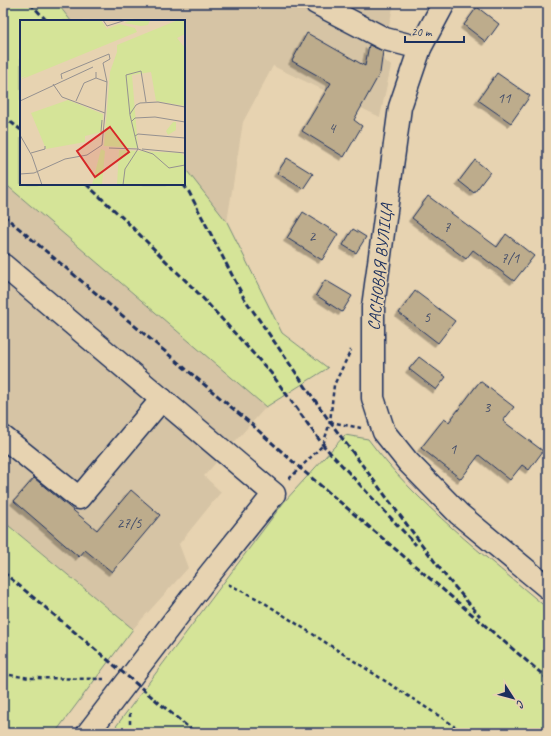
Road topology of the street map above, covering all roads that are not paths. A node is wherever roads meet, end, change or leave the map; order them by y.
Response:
1 (316, 3) edge
2 (444, 3) edge
3 (420, 48) junction
4 (3, 265) edge
5 (162, 399) junction
6 (3, 437) edge
7 (548, 588) edge
8 (88, 733) edge

1 - 3 street
2 - 3 street, САСНОВАЯ ВУЛІЦА
3 - 7 street, САСНОВАЯ ВУЛІЦА
4 - 5 street
5 - 6 street
5 - 8 street

